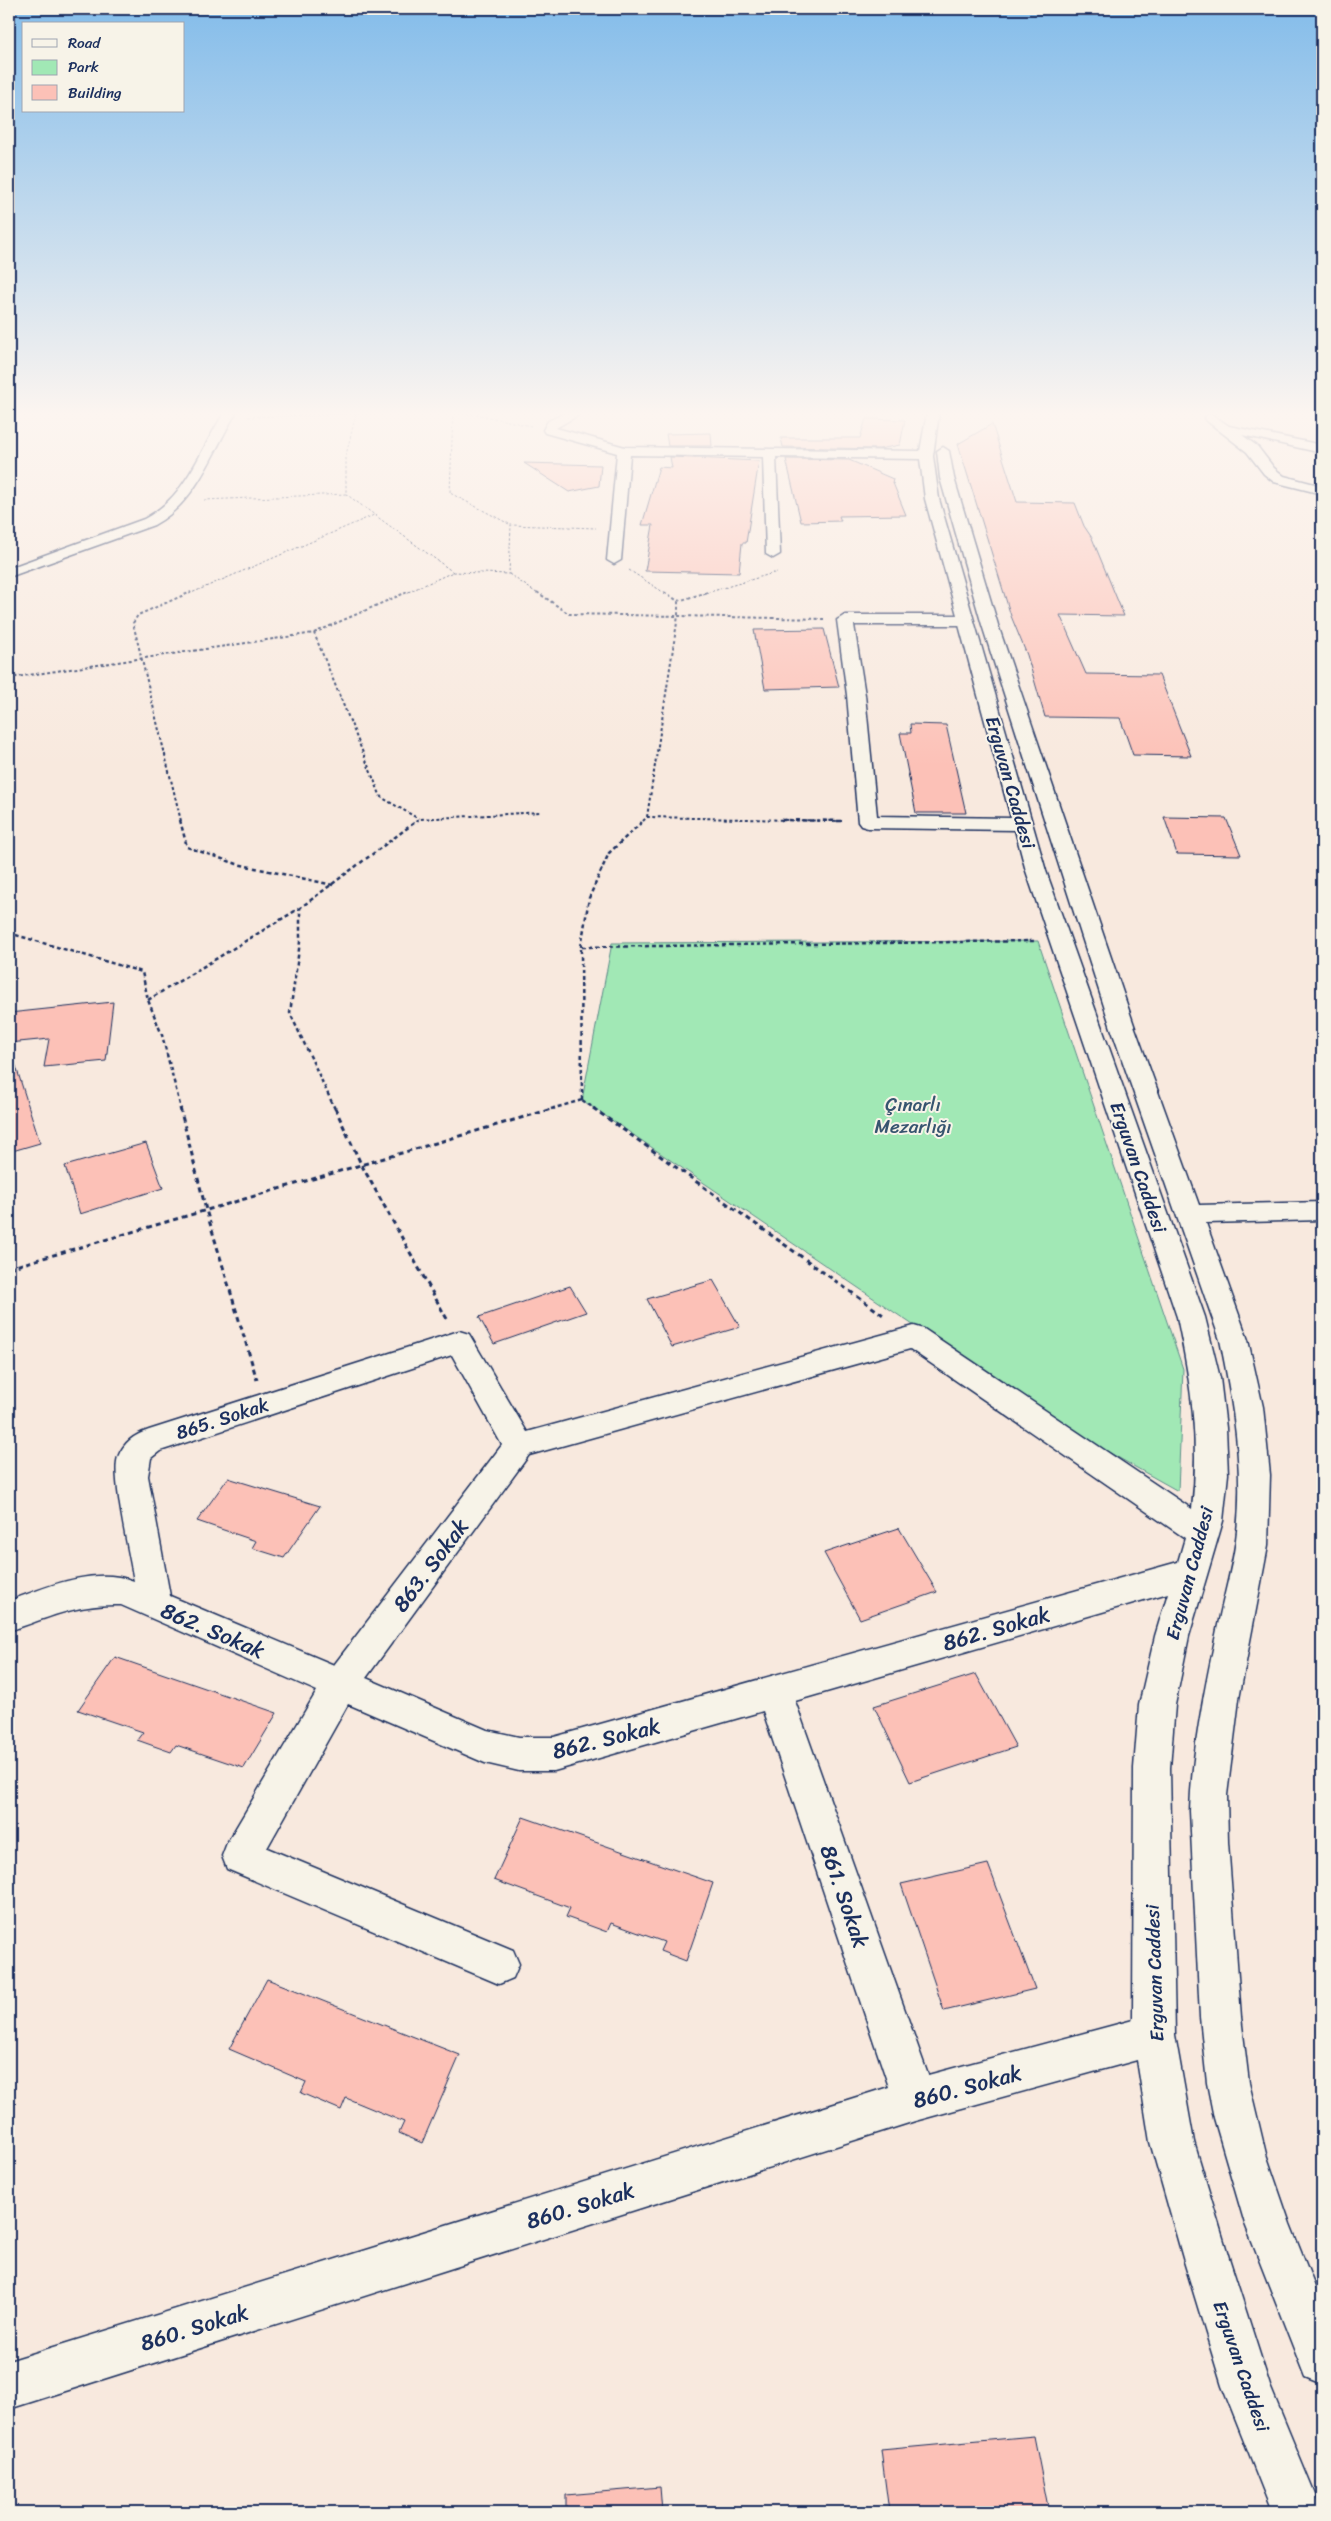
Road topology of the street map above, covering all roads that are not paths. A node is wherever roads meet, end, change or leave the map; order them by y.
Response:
1 (125, 531) edge
2 (617, 531) edge
3 (772, 531) edge
4 (941, 531) edge
5 (962, 531) edge
6 (773, 554) road end
7 (614, 560) road end
8 (9, 573) edge
9 (966, 620) junction
10 (1023, 824) junction
11 (1322, 1211) edge
12 (1189, 1214) junction
13 (519, 1446) junction
14 (1203, 1533) junction
15 (1190, 1573) junction
16 (155, 1605) junction
17 (9, 1616) edge
18 (340, 1685) junction
19 (774, 1692) junction
20 (499, 1964) dead end
21 (1154, 2035) junction
22 (916, 2100) junction
23 (1322, 2360) edge
24 (9, 2385) edge
25 (1297, 2512) edge

1 - 8 street
2 - 7 street
3 - 6 street
4 - 9 street, Erguvan Caddesi
5 - 12 street
9 - 10 street, Erguvan Caddesi
9 - 10 street
10 - 14 street, Erguvan Caddesi
11 - 12 street
12 - 23 street
13 - 14 street
13 - 16 street, 865. Sokak
13 - 18 street, 863. Sokak
14 - 15 street, Erguvan Caddesi
15 - 19 street, 862. Sokak
15 - 21 street, Erguvan Caddesi
16 - 17 street, 862. Sokak
16 - 18 street, 862. Sokak
18 - 19 street, 862. Sokak
18 - 20 street, 863. Sokak
19 - 22 street, 861. Sokak
21 - 22 street, 860. Sokak
21 - 25 street, Erguvan Caddesi
22 - 24 street, 860. Sokak

